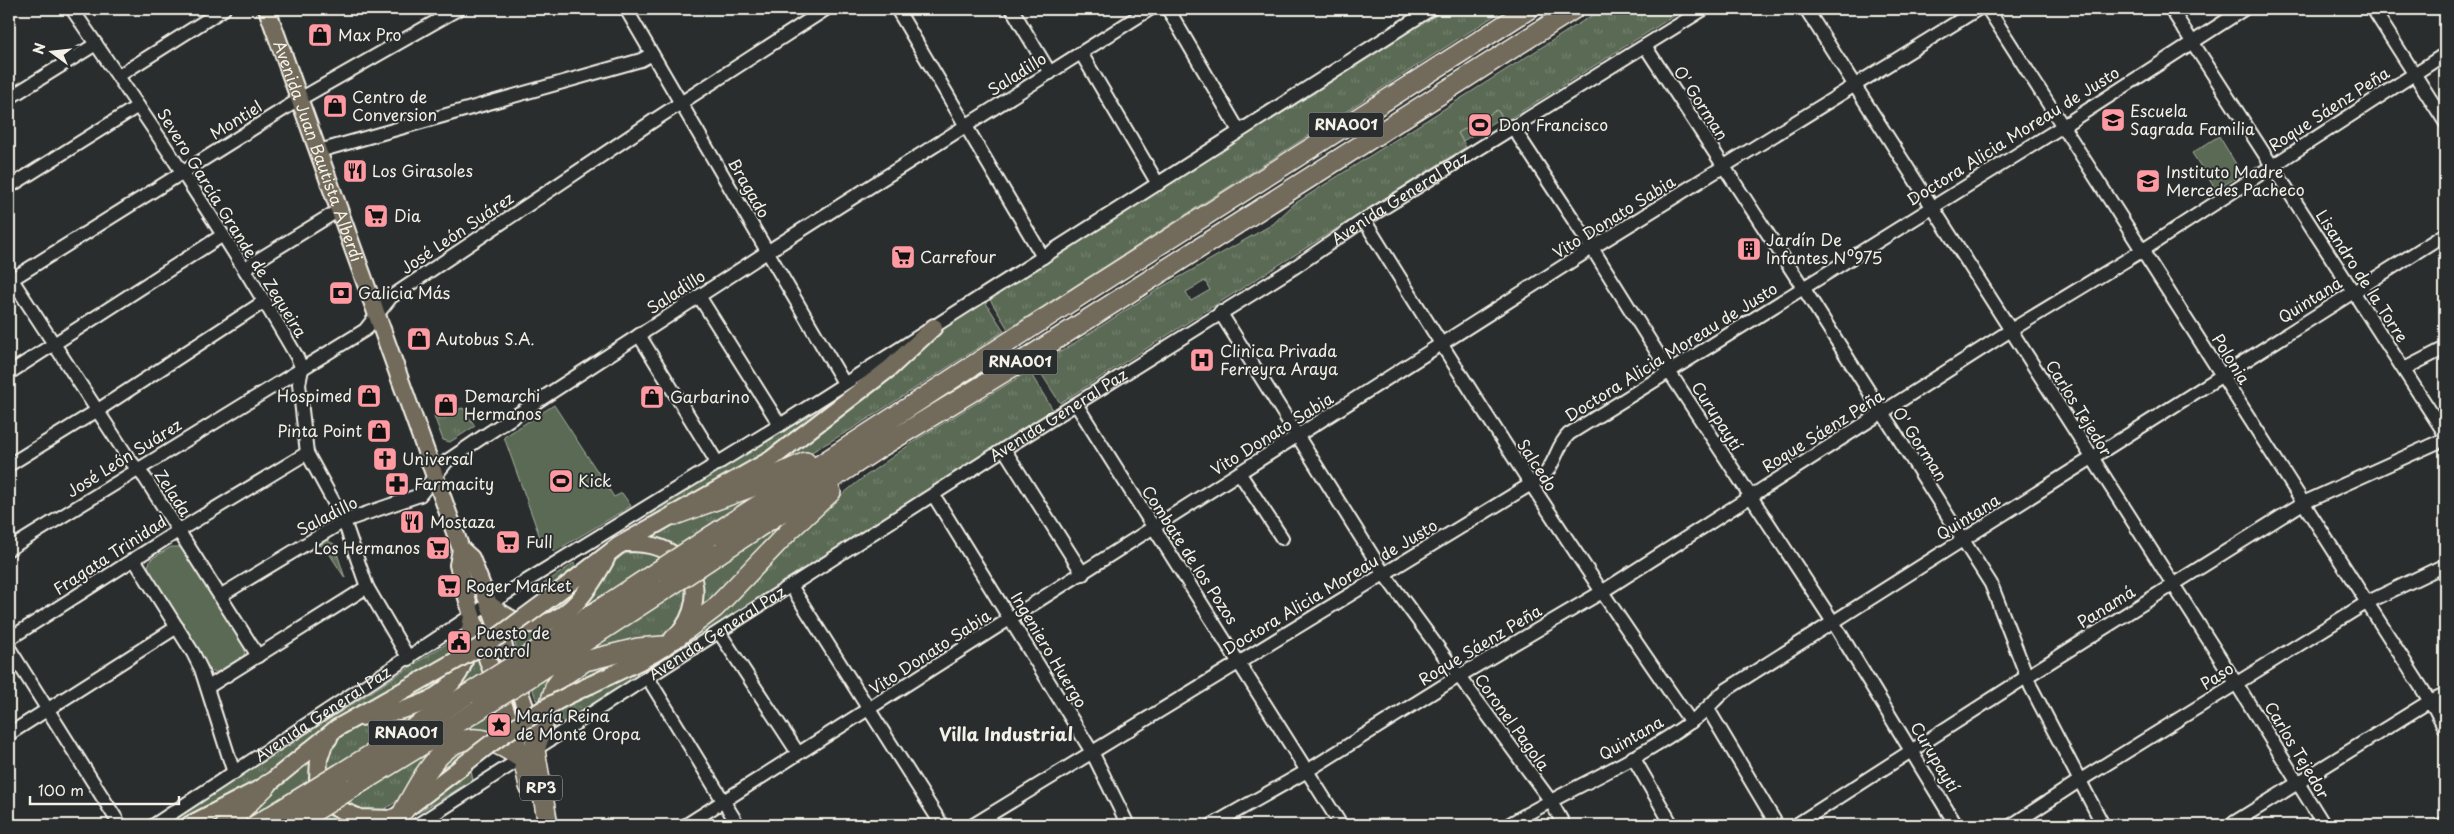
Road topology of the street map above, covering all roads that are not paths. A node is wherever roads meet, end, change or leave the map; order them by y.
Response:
1 (72, 9) edge
2 (224, 9) edge
3 (267, 9) edge
4 (458, 9) edge
5 (626, 9) edge
6 (826, 9) edge
7 (897, 9) edge
8 (1012, 9) edge
9 (1150, 9) edge
10 (1168, 9) edge
11 (1432, 9) edge
12 (1529, 9) edge
13 (1574, 9) edge
14 (1704, 9) edge
15 (1806, 9) edge
16 (1978, 9) edge
17 (1988, 9) edge
18 (2170, 9) edge
19 (2244, 9) edge
20 (2373, 9) edge
21 (2192, 42) junction
22 (96, 44) junction
23 (1645, 46) junction
24 (1081, 53) junction
25 (652, 54) junction
26 (2445, 54) edge
27 (1050, 73) junction
28 (2414, 73) junction
29 (118, 76) junction
30 (1854, 85) junction
31 (9, 98) edge
32 (300, 99) junction
33 (682, 103) junction
34 (138, 106) junction
35 (2445, 122) edge
36 (966, 126) junction
37 (1512, 126) junction
38 (2064, 126) junction
39 (1239, 131) junction
40 (319, 151) junction
41 (2271, 166) junction
42 (1724, 168) junction
43 (183, 171) junction
44 (1158, 184) junction
45 (9, 187) edge
46 (1932, 207) junction
47 (339, 210) junction
48 (1364, 220) junction
49 (2445, 234) edge
50 (223, 235) junction
51 (1592, 248) junction
52 (2143, 250) junction
53 (768, 252) junction
54 (1043, 257) junction
55 (245, 268) junction
56 (10, 278) edge
57 (1804, 289) junction
58 (2353, 292) junction
59 (700, 296) junction
60 (265, 300) junction
61 (1220, 312) junction
62 (378, 316) junction
63 (934, 327) junction
64 (2011, 330) junction
65 (639, 335) junction
66 (54, 344) junction
67 (1442, 346) junction
68 (2445, 348) edge
69 (302, 368) junction
70 (2404, 369) junction
71 (9, 373) edge
72 (1670, 373) junction
73 (2222, 374) junction
74 (844, 383) junction
75 (1076, 404) junction
76 (98, 410) junction
77 (1881, 414) junction
78 (780, 424) junction
79 (2445, 434) edge
80 (864, 435) junction
81 (1299, 436) junction
82 (2445, 439) edge
83 (1004, 449) junction
84 (876, 450) junction
85 (307, 453) junction
86 (2092, 458) junction
87 (718, 464) junction
88 (9, 465) edge
89 (136, 468) junction
90 (1240, 474) junction
91 (434, 476) junction
92 (1529, 484) junction
93 (934, 496) junction
94 (1750, 496) junction
95 (2303, 504) junction
96 (675, 515) junction
97 (344, 521) junction
98 (1153, 529) junction
99 (178, 531) junction
100 (1282, 538) dead end
101 (1962, 540) junction
102 (624, 543) junction
103 (9, 549) edge
104 (461, 549) junction
105 (609, 553) junction
106 (134, 559) junction
107 (2445, 565) edge
108 (1083, 574) junction
109 (1384, 574) junction
110 (2172, 585) junction
111 (791, 586) junction
112 (367, 587) junction
113 (1600, 592) junction
114 (220, 596) junction
115 (2366, 603) junction
116 (489, 604) junction
117 (472, 616) junction
118 (1011, 618) junction
119 (1833, 622) junction
120 (177, 626) junction
121 (719, 632) junction
122 (9, 640) edge
123 (668, 643) junction
124 (9, 648) edge
125 (258, 656) junction
126 (409, 659) junction
127 (537, 662) junction
128 (1239, 662) junction
129 (1458, 676) junction
130 (2026, 677) junction
131 (648, 678) junction
132 (2236, 683) junction
133 (208, 687) junction
134 (2445, 694) edge
135 (2430, 701) junction
136 (1708, 709) junction
137 (48, 710) junction
138 (870, 710) junction
139 (354, 717) junction
140 (1691, 722) junction
141 (337, 728) junction
142 (2445, 728) edge
143 (9, 734) edge
144 (1912, 750) junction
145 (1092, 752) junction
146 (798, 753) junction
147 (529, 754) junction
148 (1633, 757) junction
149 (1307, 771) junction
150 (234, 773) junction
151 (2079, 781) junction
152 (2298, 783) junction
153 (268, 785) junction
154 (1550, 800) junction
155 (723, 802) junction
156 (393, 818) edge
157 (299, 821) edge
158 (2445, 823) edge
159 (120, 825) edge
160 (154, 825) edge
161 (189, 825) edge
162 (226, 825) edge
163 (256, 825) edge
164 (417, 825) edge
165 (536, 825) edge
166 (548, 825) edge
167 (686, 825) edge
168 (738, 825) edge
169 (942, 825) edge
170 (973, 825) edge
171 (1128, 825) edge
172 (1212, 825) edge
173 (1341, 825) edge
174 (1508, 825) edge
175 (1564, 825) edge
176 (1672, 825) edge
177 (1777, 825) edge
178 (1796, 825) edge
179 (1956, 825) edge
180 (2012, 825) edge
181 (2103, 825) edge
182 (2230, 825) edge
183 (2324, 825) edge
184 (2441, 825) edge

1 - 22 street, Severo García Grande de Zequeira
2 - 29 street
3 - 32 main road, Avenida Juan Bautista Alberdi
4 - 32 street, Montiel
5 - 25 street, Bragado
6 - 33 street, José León Suárez
7 - 36 street
8 - 27 street
9 - 24 street, Saladillo
10 - 39 street
11 - 39 street, Avenida General Paz
12 - 80 highway, RNA001
13 - 84 highway, RNA001
14 - 23 street, Avenida General Paz
15 - 30 street, Carlos Tejedor
16 - 30 street, Vito Donato Sabia
17 - 38 street, Polonia
18 - 21 street, Lisandro de la Torre
19 - 21 street, Doctora Alicia Moreau de Justo
20 - 28 street
21 - 38 street, Doctora Alicia Moreau de Justo
21 - 41 street, Lisandro de la Torre
22 - 29 street, Severo García Grande de Zequeira
22 - 31 street
23 - 37 street, Avenida General Paz
23 - 42 street, O' Gorman
24 - 27 street, Saladillo
24 - 44 street
25 - 33 street, Bragado
25 - 40 street
26 - 28 street, Roque Sáenz Peña
27 - 36 street, Saladillo
28 - 35 street
28 - 41 street, Roque Sáenz Peña
29 - 34 street, Severo García Grande de Zequeira
30 - 42 street, Vito Donato Sabia
30 - 46 street, Carlos Tejedor
32 - 40 main road, Avenida Juan Bautista Alberdi
32 - 43 street, Montiel
33 - 53 street, Bragado
33 - 62 street, José León Suárez
34 - 43 street, Severo García Grande de Zequeira
34 - 45 street
36 - 53 street, Saladillo
36 - 54 street
37 - 48 street, Avenida General Paz
37 - 51 street, Curupaytí
38 - 46 street, Doctora Alicia Moreau de Justo
38 - 52 street, Polonia
39 - 44 street, Avenida General Paz
40 - 47 main road, Avenida Juan Bautista Alberdi
41 - 52 street, Roque Sáenz Peña
41 - 58 street, Lisandro de la Torre
42 - 51 street, Vito Donato Sabia
42 - 57 street, O' Gorman
43 - 50 street, Severo García Grande de Zequeira
43 - 56 street, Montiel
44 - 54 street, Avenida General Paz
46 - 57 street, Doctora Alicia Moreau de Justo
46 - 64 street, Carlos Tejedor
47 - 55 street
47 - 62 main road, Avenida Juan Bautista Alberdi
48 - 61 street, Avenida General Paz
48 - 67 street, Salcedo
49 - 58 street, Quintana
50 - 55 street, Severo García Grande de Zequeira
50 - 66 street
51 - 67 street, Vito Donato Sabia
51 - 72 street, Curupaytí
52 - 64 street, Roque Sáenz Peña
52 - 73 street, Polonia
53 - 59 street, Saladillo
53 - 74 street, Bragado
54 - 63 street, Avenida General Paz
55 - 60 street, Severo García Grande de Zequeira
56 - 66 street, Zelada
57 - 72 street, Doctora Alicia Moreau de Justo
57 - 77 street, O' Gorman
58 - 70 street, Lisandro de la Torre
58 - 73 street, Quintana
59 - 65 street, Saladillo
59 - 78 street
60 - 69 street, Severo García Grande de Zequeira
60 - 76 street
61 - 75 street, Avenida General Paz
61 - 81 street, Coronel Pagola
62 - 69 street, José León Suárez
62 - 91 main road, Avenida Juan Bautista Alberdi
63 - 74 street, Avenida General Paz
63 - 96 main road
64 - 77 street, Roque Sáenz Peña
64 - 86 street, Carlos Tejedor
65 - 87 street
65 - 91 street, Saladillo
66 - 71 street
66 - 76 street, Zelada
67 - 81 street, Vito Donato Sabia
67 - 92 street, Salcedo
68 - 70 street
69 - 85 street
69 - 89 street, José León Suárez
70 - 79 street, Lisandro de la Torre
72 - 92 street, Doctora Alicia Moreau de Justo
72 - 94 street, Curupaytí
73 - 86 street, Quintana
73 - 95 street, Polonia
74 - 78 street, Avenida General Paz
75 - 83 street, Avenida General Paz
75 - 98 street, Combate de los Pozos
76 - 88 street
76 - 89 street, Zelada
77 - 94 street, Roque Sáenz Peña
77 - 101 street, O' Gorman
78 - 87 street, Avenida General Paz
80 - 96 highway
80 - 127 highway, RNA001, bridge
81 - 90 street, Vito Donato Sabia
81 - 109 street, Coronel Pagola
82 - 95 street, Panamá
83 - 93 street, Avenida General Paz
83 - 108 street
84 - 123 highway
84 - 127 highway, RNA001, bridge
85 - 97 street
85 - 99 street, Fragata Trinidad
86 - 101 street, Quintana
86 - 110 street, Carlos Tejedor
87 - 116 street, Avenida General Paz
89 - 99 street, Zelada
89 - 103 street, José León Suárez
90 - 98 street, Vito Donato Sabia
90 - 100 street
91 - 97 street, Saladillo
91 - 104 main road, Avenida Juan Bautista Alberdi
92 - 109 street, Doctora Alicia Moreau de Justo
92 - 113 street, Salcedo
93 - 111 street, Avenida General Paz
93 - 118 street, Ingeniero Huergo
94 - 113 street, Roque Sáenz Peña
94 - 119 street, Curupaytí
95 - 110 street, Panamá
95 - 115 street, Polonia
96 - 102 main road
97 - 112 street
97 - 114 street, Saladillo
98 - 108 street, Vito Donato Sabia
98 - 128 street, Combate de los Pozos
99 - 106 street, Fragata Trinidad
99 - 114 street, Zelada
101 - 119 street, Quintana
101 - 130 street, O' Gorman
102 - 105 main road
102 - 123 main road
104 - 116 main road, Avenida Juan Bautista Alberdi
104 - 117 main road, Avenida Juan Bautista Alberdi
105 - 116 main road
105 - 139 main road, bridge
106 - 120 street
106 - 122 street, Fragata Trinidad
107 - 115 street, Paso
108 - 118 street, Vito Donato Sabia
109 - 128 street, Doctora Alicia Moreau de Justo
109 - 129 street, Coronel Pagola
110 - 130 street, Panamá
110 - 132 street, Carlos Tejedor
111 - 121 street, Avenida General Paz
111 - 138 street
112 - 125 street
112 - 126 street
113 - 129 street, Roque Sáenz Peña
113 - 140 street, Salcedo
114 - 125 street, Zelada
115 - 132 street, Paso
115 - 135 street, Polonia
116 - 117 street, Avenida General Paz
116 - 147 main road, Avenida Juan Bautista Alberdi
117 - 126 street, Avenida General Paz
117 - 139 main road
117 - 147 main road, Avenida Juan Bautista Alberdi
118 - 138 street, Vito Donato Sabia
118 - 145 street, Ingeniero Huergo
119 - 136 street, Quintana
119 - 144 street, Curupaytí
120 - 133 street
120 - 137 street
121 - 131 street, Avenida General Paz
121 - 146 street
123 - 147 highway
123 - 156 main road, bridge
124 - 137 street
125 - 133 street
126 - 150 street, Avenida General Paz
127 - 157 highway, RNA001, bridge
127 - 163 highway, RNA001, bridge
128 - 145 street, Doctora Alicia Moreau de Justo
128 - 149 street, Combate de los Pozos
129 - 149 street, Roque Sáenz Peña
129 - 154 street, Coronel Pagola
130 - 144 street, Panamá
130 - 151 street, O' Gorman
131 - 147 street, Avenida General Paz
131 - 155 street
132 - 151 street, Paso
132 - 152 street, Carlos Tejedor
133 - 150 street
134 - 135 street
135 - 142 street, Polonia
135 - 152 street
136 - 140 street, Quintana
136 - 177 street
137 - 143 street
137 - 159 street
138 - 146 street, Vito Donato Sabia
138 - 169 street
139 - 141 main road
140 - 148 street, Quintana
141 - 153 main road
141 - 156 main road
144 - 178 street, Panamá
144 - 179 street, Curupaytí
145 - 170 street, Doctora Alicia Moreau de Justo
145 - 171 street, Ingeniero Huergo
146 - 155 street, Vito Donato Sabia
147 - 156 highway
147 - 164 street, Avenida General Paz
147 - 165 highway, RP3
147 - 166 highway, RP3
148 - 154 street, Quintana
148 - 176 street
149 - 172 street, Roque Sáenz Peña
149 - 173 street, Combate de los Pozos
150 - 160 street, Avenida General Paz
151 - 180 street, Paso
151 - 181 street, O' Gorman
152 - 182 street
152 - 183 street, Carlos Tejedor
153 - 161 main road
153 - 162 highway
154 - 174 street, Quintana
154 - 175 street, Coronel Pagola
155 - 167 street, Vito Donato Sabia
155 - 168 street
158 - 184 street

